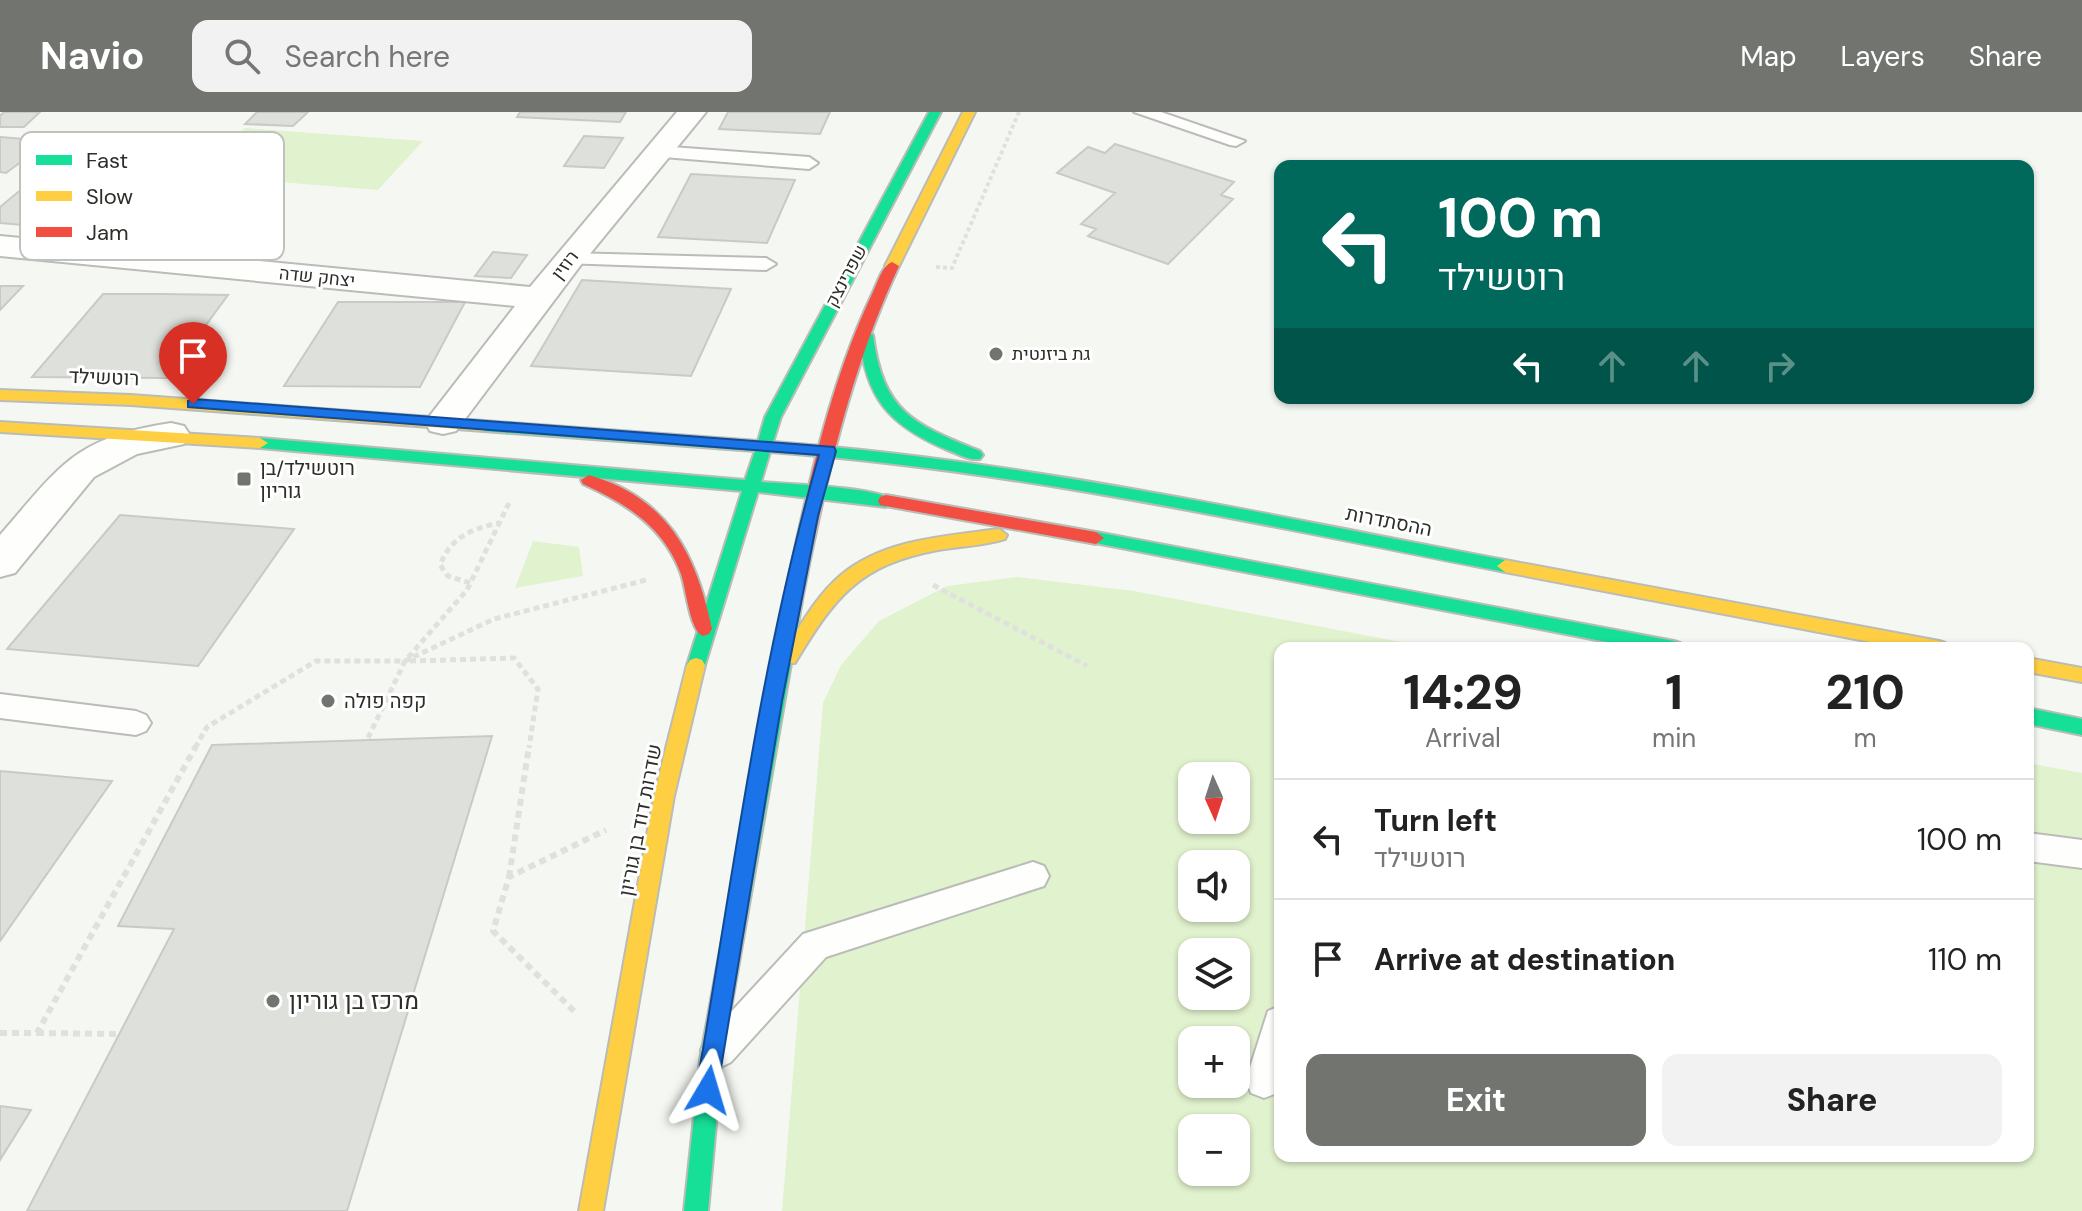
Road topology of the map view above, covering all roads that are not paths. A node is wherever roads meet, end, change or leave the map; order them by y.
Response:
1 (692, 112) edge
2 (935, 112) edge
3 (969, 112) edge
4 (1143, 112) edge
5 (1236, 141) dead end
6 (658, 152) junction
7 (809, 163) dead end
8 (0, 246) edge
9 (20, 248) edge
10 (569, 259) junction
11 (145, 260) edge
12 (766, 264) dead end
13 (539, 298) junction
14 (866, 317) junction
15 (0, 395) edge
16 (443, 422) junction
17 (0, 427) edge
18 (171, 435) junction
19 (764, 445) junction
20 (828, 451) junction
21 (512, 462) junction
22 (1069, 483) junction
23 (750, 484) junction
24 (815, 491) junction
25 (1086, 536) junction
26 (0, 562) edge
27 (704, 634) junction
28 (1642, 642) edge
29 (1907, 642) edge
30 (2034, 666) edge
31 (2082, 675) edge
32 (773, 701) junction
33 (0, 706) edge
34 (2034, 717) edge
35 (136, 723) dead end
36 (2082, 727) edge
37 (2034, 848) edge
38 (2082, 854) edge
39 (1033, 876) dead end
40 (1274, 1044) edge
41 (711, 1060) junction
42 (1264, 1080) dead end
43 (591, 1211) edge
44 (696, 1211) edge

1 - 6 street, רוזין
2 - 19 main road, שפרינצק
3 - 14 main road, שפרינצק
4 - 5 lane
6 - 7 lane
6 - 10 street, רוזין
8 - 9 street, יצחק שדה
10 - 12 lane
10 - 13 street, רוזין
11 - 13 street, יצחק שדה
13 - 16 street, רוזין
14 - 20 main road, שפרינצק
14 - 22 main road
15 - 16 main road, רוטשילד
16 - 19 main road, רוטשילד
17 - 18 main road
18 - 21 main road
18 - 26 street
19 - 20 main road, רוטשילד
19 - 23 main road, שדרות דוד בן גוריון
20 - 22 main road, ההסתדרות
20 - 24 main road
21 - 23 main road
21 - 27 main road
22 - 29 main road, ההסתדרות
23 - 24 main road
23 - 27 main road, שדרות דוד בן גוריון
24 - 25 main road
24 - 32 main road
25 - 28 main road
25 - 32 main road
27 - 43 main road, שדרות דוד בן גוריון
30 - 31 main road
32 - 41 main road
33 - 35 lane
34 - 36 main road
37 - 38 lane
39 - 41 lane
40 - 42 lane
41 - 44 main road

